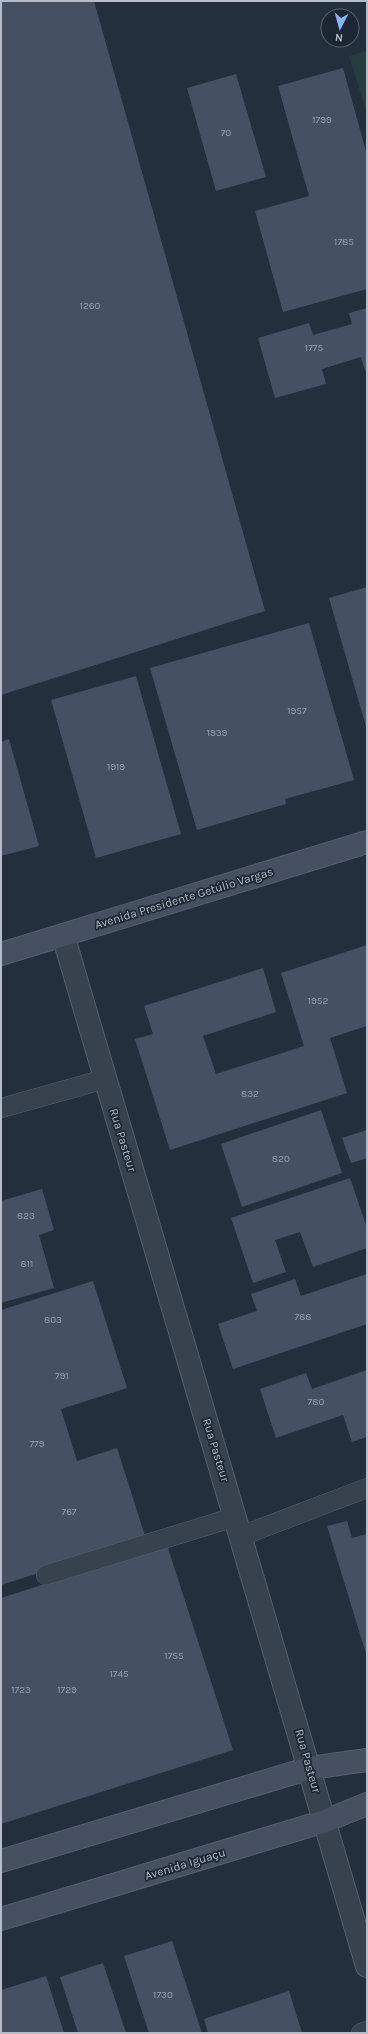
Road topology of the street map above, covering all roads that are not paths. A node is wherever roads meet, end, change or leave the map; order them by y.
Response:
1 (367, 842) edge
2 (62, 935) junction
3 (1, 954) edge
4 (105, 1079) junction
5 (1, 1108) edge
6 (367, 1488) edge
7 (238, 1526) junction
8 (46, 1575) dead end
9 (367, 1760) edge
10 (310, 1768) junction
11 (367, 1804) edge
12 (325, 1821) junction
13 (1, 1861) edge
14 (1, 1919) edge
15 (367, 1966) edge
16 (367, 2031) edge
17 (361, 2033) edge

1 - 2 main road, Avenida Presidente Getúlio Vargas
2 - 3 main road, Avenida Presidente Getúlio Vargas
2 - 4 street, Rua Pasteur
4 - 5 lane
4 - 7 street, Rua Pasteur
6 - 7 lane
7 - 8 lane
7 - 10 street, Rua Pasteur
9 - 10 main road
10 - 12 street, Rua Pasteur
10 - 13 main road
11 - 12 main road, Avenida Iguaçu
12 - 14 main road, Avenida Iguaçu
12 - 15 street, Rua Pasteur
16 - 17 lane

